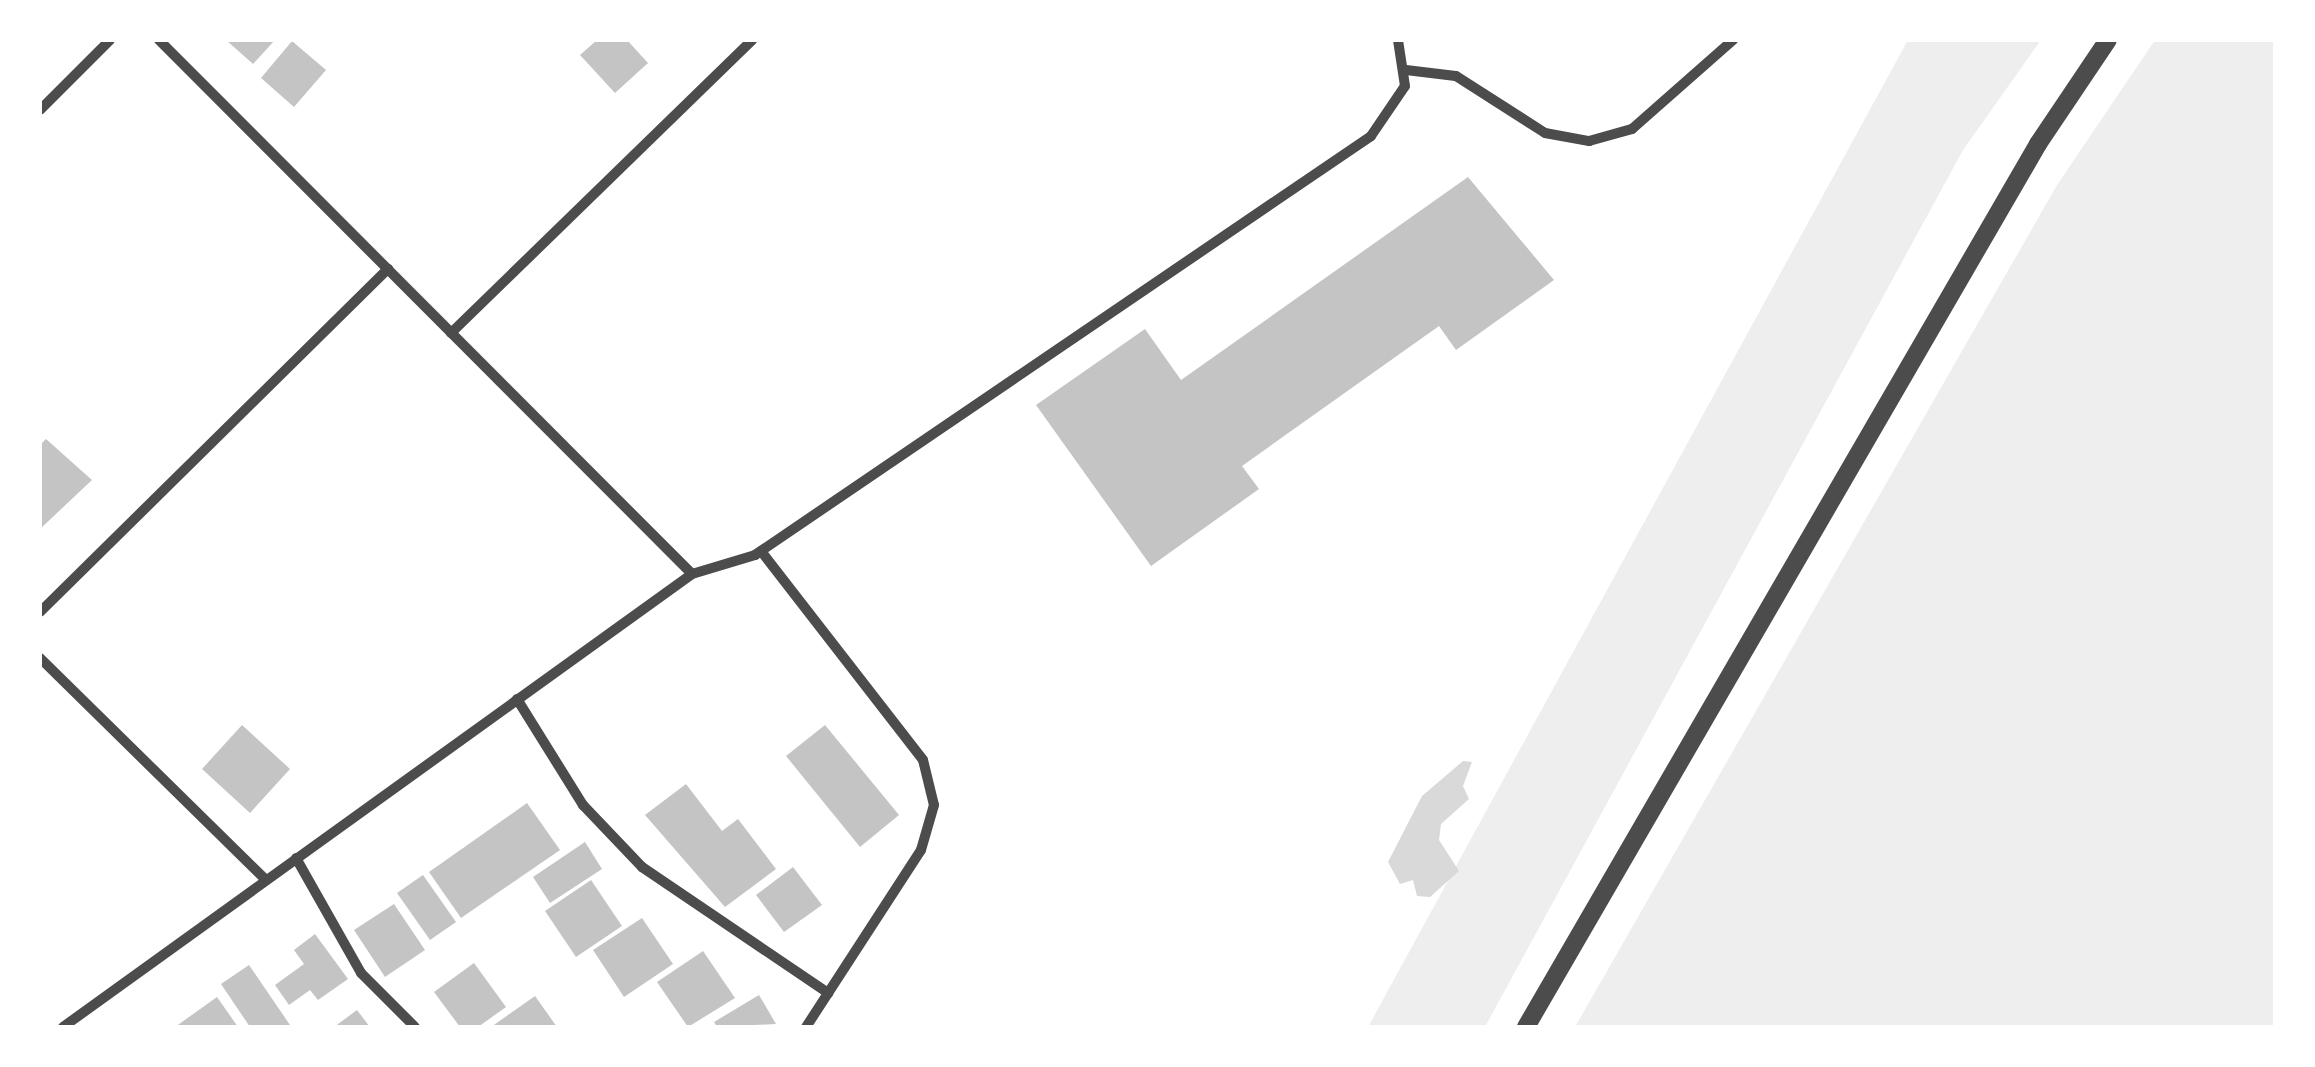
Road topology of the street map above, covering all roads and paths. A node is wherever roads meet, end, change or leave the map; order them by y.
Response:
1 (110, 40) edge
2 (159, 40) edge
3 (752, 40) edge
4 (1398, 40) edge
5 (1733, 40) edge
6 (2108, 40) edge
7 (1406, 70) junction
8 (40, 110) edge
9 (388, 269) junction
10 (451, 333) junction
11 (761, 551) junction
12 (692, 574) junction
13 (40, 612) edge
14 (40, 658) edge
15 (517, 699) junction
16 (296, 858) junction
17 (266, 880) junction
18 (828, 993) junction
19 (66, 1026) edge
20 (414, 1027) edge
21 (806, 1027) edge
22 (1526, 1027) edge

1 - 8 street
2 - 9 street
3 - 10 street
4 - 7 street
5 - 7 street
6 - 22 street
7 - 11 street
9 - 10 street
9 - 13 street
10 - 12 street
11 - 12 street
11 - 18 street
12 - 15 street
14 - 17 street
15 - 16 street
15 - 18 street
16 - 17 street
16 - 20 street
17 - 19 street
18 - 21 street

